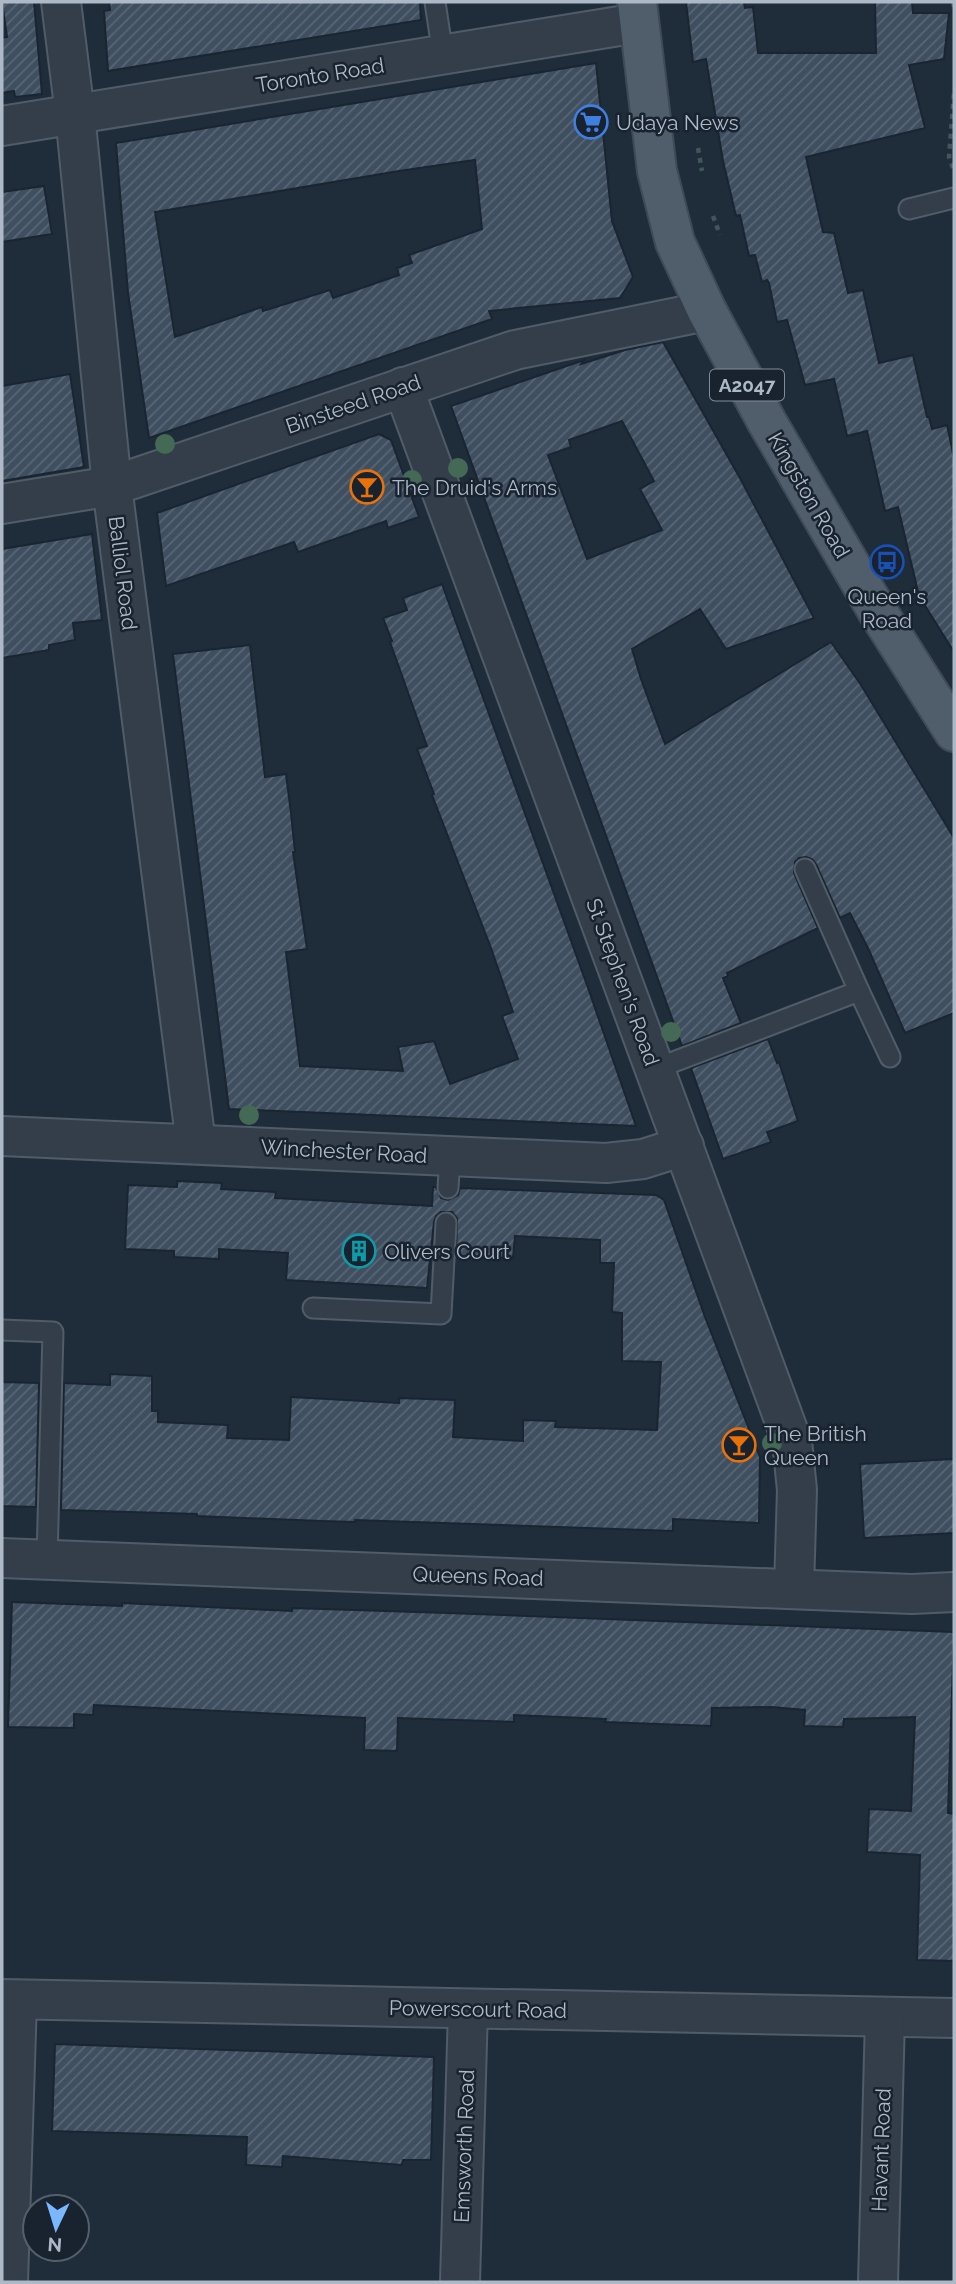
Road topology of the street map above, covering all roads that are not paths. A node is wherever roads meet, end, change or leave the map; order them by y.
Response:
1 (61, 2) edge
2 (435, 2) edge
3 (637, 13) edge
4 (443, 55) junction
5 (75, 114) junction
6 (2, 127) edge
7 (954, 198) edge
8 (909, 209) dead end
9 (707, 312) junction
10 (403, 387) junction
11 (112, 486) junction
12 (2, 504) edge
13 (952, 725) edge
14 (805, 869) dead end
15 (859, 991) junction
16 (890, 1057) dead end
17 (655, 1069) junction
18 (2, 1136) edge
19 (195, 1144) junction
20 (684, 1146) junction
21 (446, 1223) dead end
22 (313, 1308) dead end
23 (2, 1330) edge
24 (2, 1558) edge
25 (47, 1559) junction
26 (794, 1588) junction
27 (954, 1592) edge
28 (9, 2000) edge
29 (468, 2009) junction
30 (885, 2017) junction
31 (954, 2018) edge
32 (8, 2282) edge
33 (460, 2282) edge
34 (878, 2282) edge

1 - 5 street, Balliol Road
2 - 4 lane
3 - 4 street, Toronto Road
3 - 9 main road, Kingston Road / A2047
4 - 5 street, Toronto Road
5 - 6 street, Toronto Road
5 - 11 street, Balliol Road
7 - 8 lane
9 - 10 street, Binsteed Road
9 - 13 main road, Kingston Road / A2047
10 - 11 street, Binsteed Road
10 - 17 street, St Stephen's Road
11 - 12 street, Binsteed Road
11 - 19 street, Balliol Road
14 - 15 lane
15 - 16 lane
15 - 17 lane
17 - 20 street, St Stephen's Road
18 - 19 street, Winchester Road
19 - 20 street, Winchester Road
20 - 26 street, St Stephen's Road
21 - 22 lane
23 - 25 lane
24 - 25 street, Queens Road
25 - 26 street, Queens Road
26 - 27 street, Queens Road
28 - 29 street, Powerscourt Road
28 - 32 street
29 - 30 street, Powerscourt Road
29 - 33 street, Emsworth Road
30 - 31 street, Powerscourt Road
30 - 34 street, Havant Road

